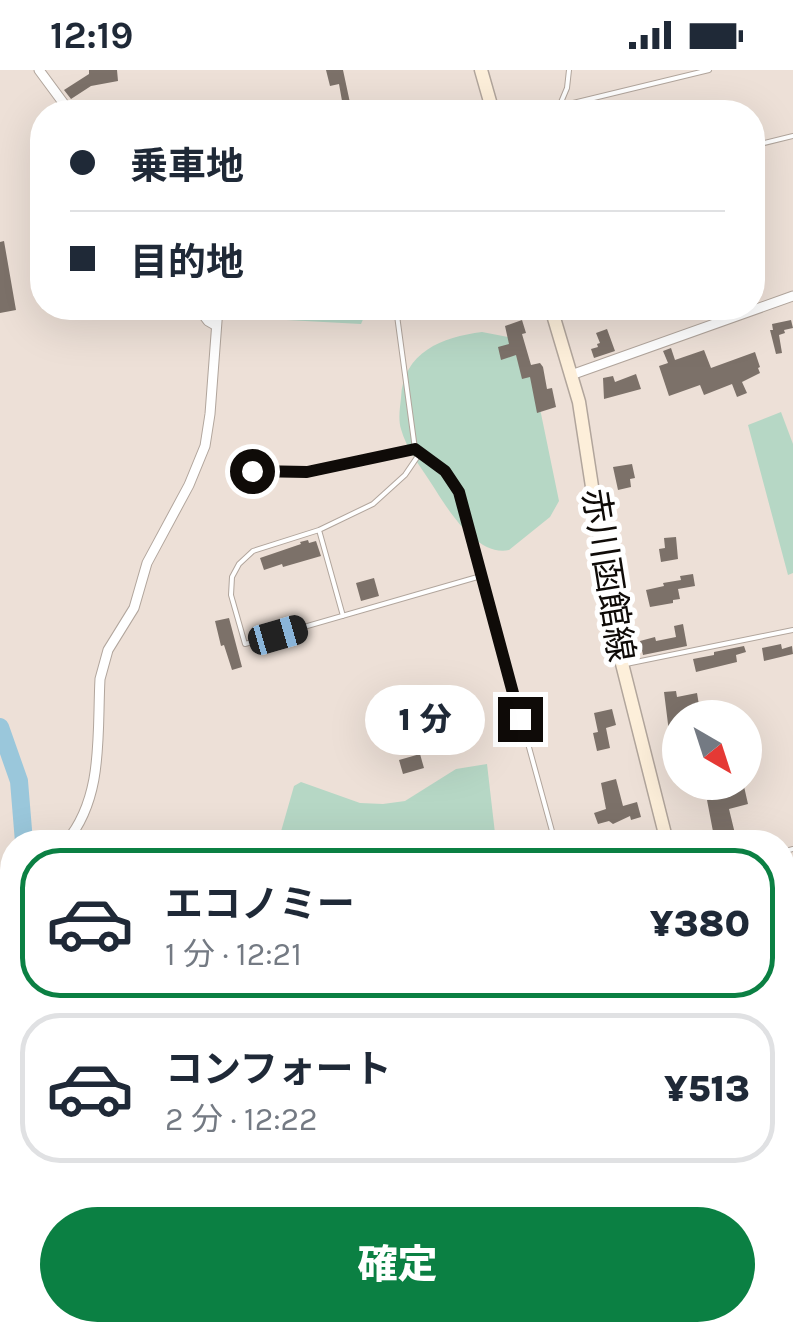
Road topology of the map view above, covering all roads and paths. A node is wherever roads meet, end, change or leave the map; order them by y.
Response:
1 (39, 70) edge
2 (482, 70) edge
3 (569, 70) edge
4 (709, 70) edge
5 (61, 100) edge
6 (490, 100) edge
7 (562, 100) edge
8 (587, 100) edge
9 (793, 136) edge
10 (765, 143) edge
11 (793, 296) edge
12 (765, 306) edge
13 (207, 320) edge
14 (217, 320) edge
15 (398, 320) edge
16 (555, 320) edge
17 (726, 320) edge
18 (216, 325) junction
19 (571, 375) junction
20 (418, 451) junction
21 (252, 471) dead end
22 (319, 530) junction
23 (480, 576) junction
24 (342, 616) junction
25 (793, 630) edge
26 (621, 665) junction
27 (76, 830) edge
28 (552, 830) edge
29 (664, 830) edge

1 - 5 street
2 - 6 main road
3 - 7 lane
4 - 8 lane
9 - 10 lane
11 - 12 street
13 - 18 street
14 - 18 street
15 - 20 lane
16 - 19 main road, 赤川函館線
17 - 19 street
18 - 27 street
19 - 26 main road, 赤川函館線
20 - 21 lane
20 - 22 lane
20 - 23 lane
22 - 24 lane
22 - 24 lane
23 - 24 lane
23 - 28 lane
25 - 26 lane
26 - 29 main road, 赤川函館線

